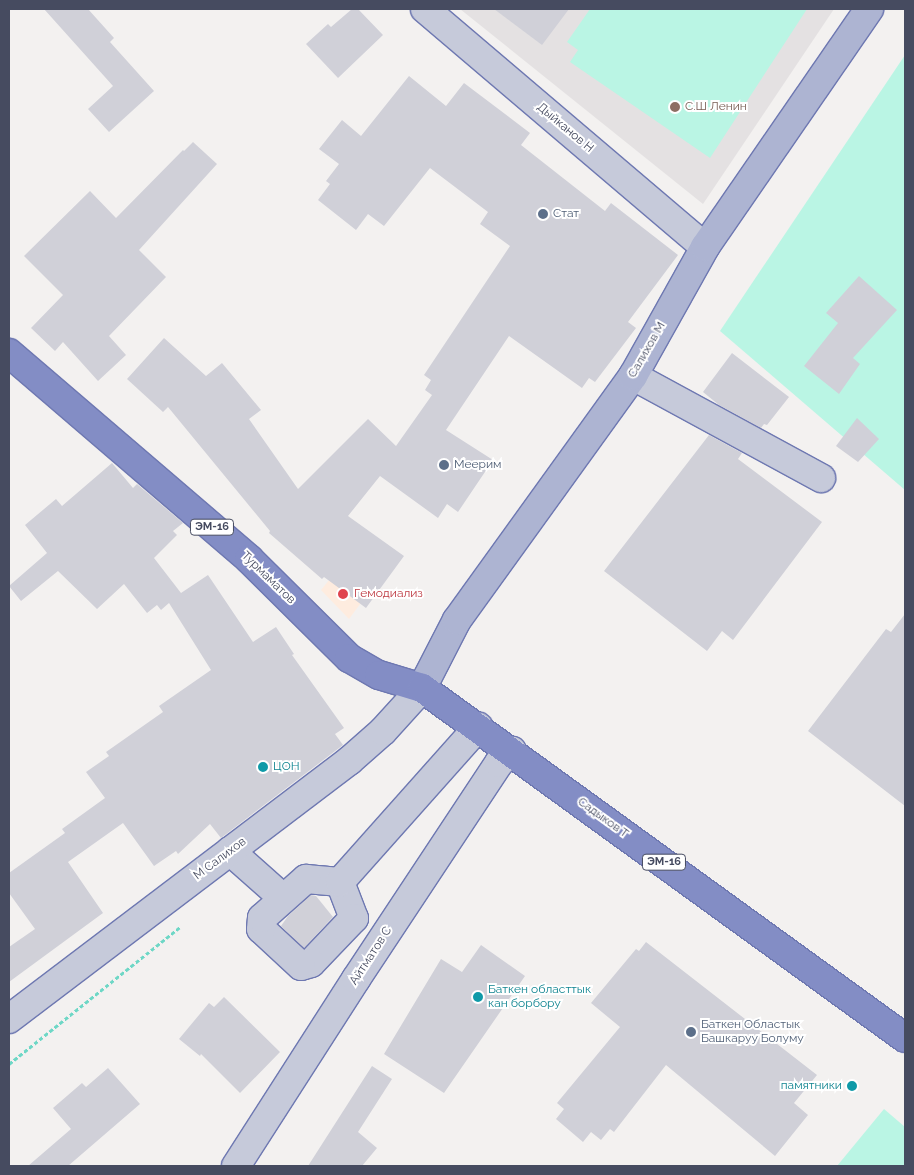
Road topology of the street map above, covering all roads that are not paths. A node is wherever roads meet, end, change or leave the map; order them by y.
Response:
1 (425, 9) edge
2 (869, 9) edge
3 (706, 247) junction
4 (9, 353) edge
5 (633, 376) junction
6 (821, 478) dead end
7 (422, 688) junction
8 (478, 727) junction
9 (512, 751) junction
10 (230, 851) junction
11 (340, 882) junction
12 (283, 898) junction
13 (328, 946) junction
14 (356, 979) junction
15 (9, 1019) edge
16 (905, 1038) edge
17 (236, 1166) edge

1 - 3 street, Дыйканов Н
2 - 3 main road, Салихов М
3 - 5 main road, Салихов М
4 - 7 highway, Турмаматов / ЭМ-16
5 - 6 street
5 - 7 main road, Салихов М
7 - 8 highway, Садыков Т / ЭМ-16
7 - 10 street, М Салихов
8 - 9 highway, Садыков Т / ЭМ-16
8 - 11 street
9 - 14 street, Айтматов С
9 - 16 highway, Садыков Т / ЭМ-16
10 - 12 street
10 - 15 street, М Салихов
11 - 12 street
11 - 13 street
12 - 13 street
13 - 14 street
14 - 17 street, Айтматов С

